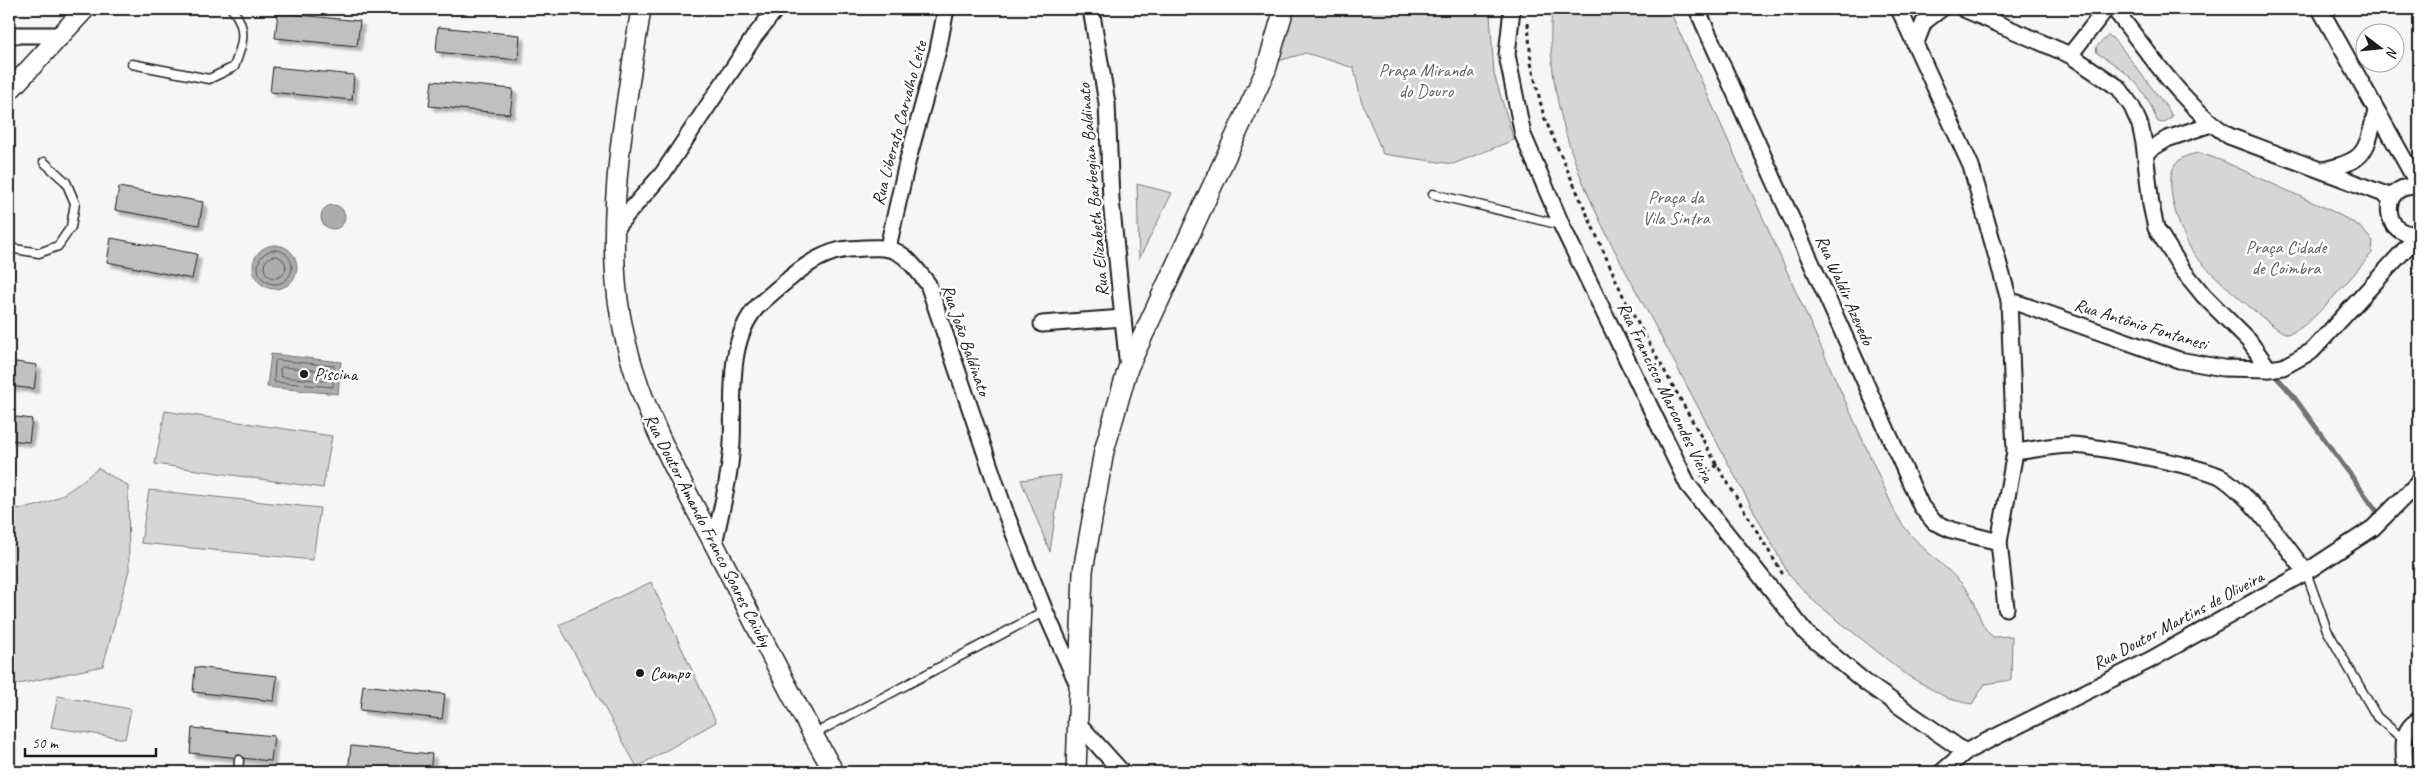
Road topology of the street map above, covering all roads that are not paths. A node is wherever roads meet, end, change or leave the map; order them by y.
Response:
1 (85, 9) edge
2 (232, 9) edge
3 (641, 9) edge
4 (776, 9) edge
5 (946, 9) edge
6 (1091, 9) edge
7 (1284, 9) edge
8 (1512, 9) edge
9 (1697, 9) edge
10 (1900, 9) edge
11 (1941, 9) edge
12 (1964, 9) edge
13 (2106, 9) edge
14 (2114, 9) edge
15 (2320, 9) edge
16 (9, 35) edge
17 (60, 35) junction
18 (1915, 45) junction
19 (2070, 55) junction
20 (132, 64) dead end
21 (9, 91) edge
22 (2376, 111) junction
23 (2211, 124) junction
24 (2146, 152) junction
25 (44, 162) dead end
26 (2322, 171) junction
27 (2419, 187) edge
28 (1433, 194) dead end
29 (2392, 197) junction
30 (616, 226) junction
31 (1562, 226) junction
32 (2419, 233) edge
33 (888, 247) junction
34 (9, 248) edge
35 (2009, 300) junction
36 (1123, 318) junction
37 (1042, 324) dead end
38 (1128, 368) junction
39 (2269, 369) junction
40 (2015, 452) junction
41 (2419, 482) edge
42 (1999, 542) junction
43 (714, 544) junction
44 (2306, 572) junction
45 (2006, 608) dead end
46 (1045, 611) junction
47 (1078, 685) junction
48 (1076, 720) junction
49 (2419, 720) edge
50 (812, 735) junction
51 (2404, 740) junction
52 (1965, 752) junction
53 (239, 760) dead end
54 (238, 772) edge
55 (834, 772) edge
56 (1076, 772) edge
57 (1122, 772) edge
58 (1942, 772) edge
59 (2406, 772) edge

1 - 17 street
2 - 20 lane
3 - 30 street, Rua Doutor Amando Franco Soares Caiuby
4 - 30 street
5 - 33 street, Rua Liberato Carvalho Leite
6 - 36 street, Rua Elizabeth Barbegian Baldinato
7 - 38 street
8 - 31 street, Rua Francisco Marcondes Vieira
9 - 42 street, Rua Waldir Azevedo
10 - 18 street
11 - 18 street
12 - 19 street
13 - 19 street
14 - 23 street
15 - 22 street
16 - 17 street
17 - 21 street
18 - 35 street
19 - 24 street
22 - 26 street
22 - 27 street
23 - 24 street
23 - 26 street
24 - 39 street
25 - 34 lane
26 - 29 street
27 - 29 street
28 - 31 lane
29 - 32 street
30 - 43 street, Rua Doutor Amando Franco Soares Caiuby
31 - 52 street, Rua Francisco Marcondes Vieira
32 - 39 street, Rua Antônio Fontanesi
33 - 43 street
33 - 46 street, Rua João Baldinato
35 - 39 street, Rua Antônio Fontanesi
35 - 40 street
36 - 37 street
36 - 38 street, Rua Elizabeth Barbegian Baldinato
38 - 47 street
40 - 42 street
40 - 44 street
41 - 44 street, Rua Doutor Martins de Oliveira
42 - 45 street
43 - 50 street, Rua Doutor Amando Franco Soares Caiuby
44 - 51 lane
44 - 52 street, Rua Doutor Martins de Oliveira
46 - 47 street, Rua João Baldinato
46 - 50 lane
47 - 48 street
48 - 56 street
48 - 57 street
49 - 51 street
50 - 55 street, Rua Doutor Amando Franco Soares Caiuby
51 - 59 street
52 - 58 street, Rua Doutor Martins de Oliveira
53 - 54 lane

